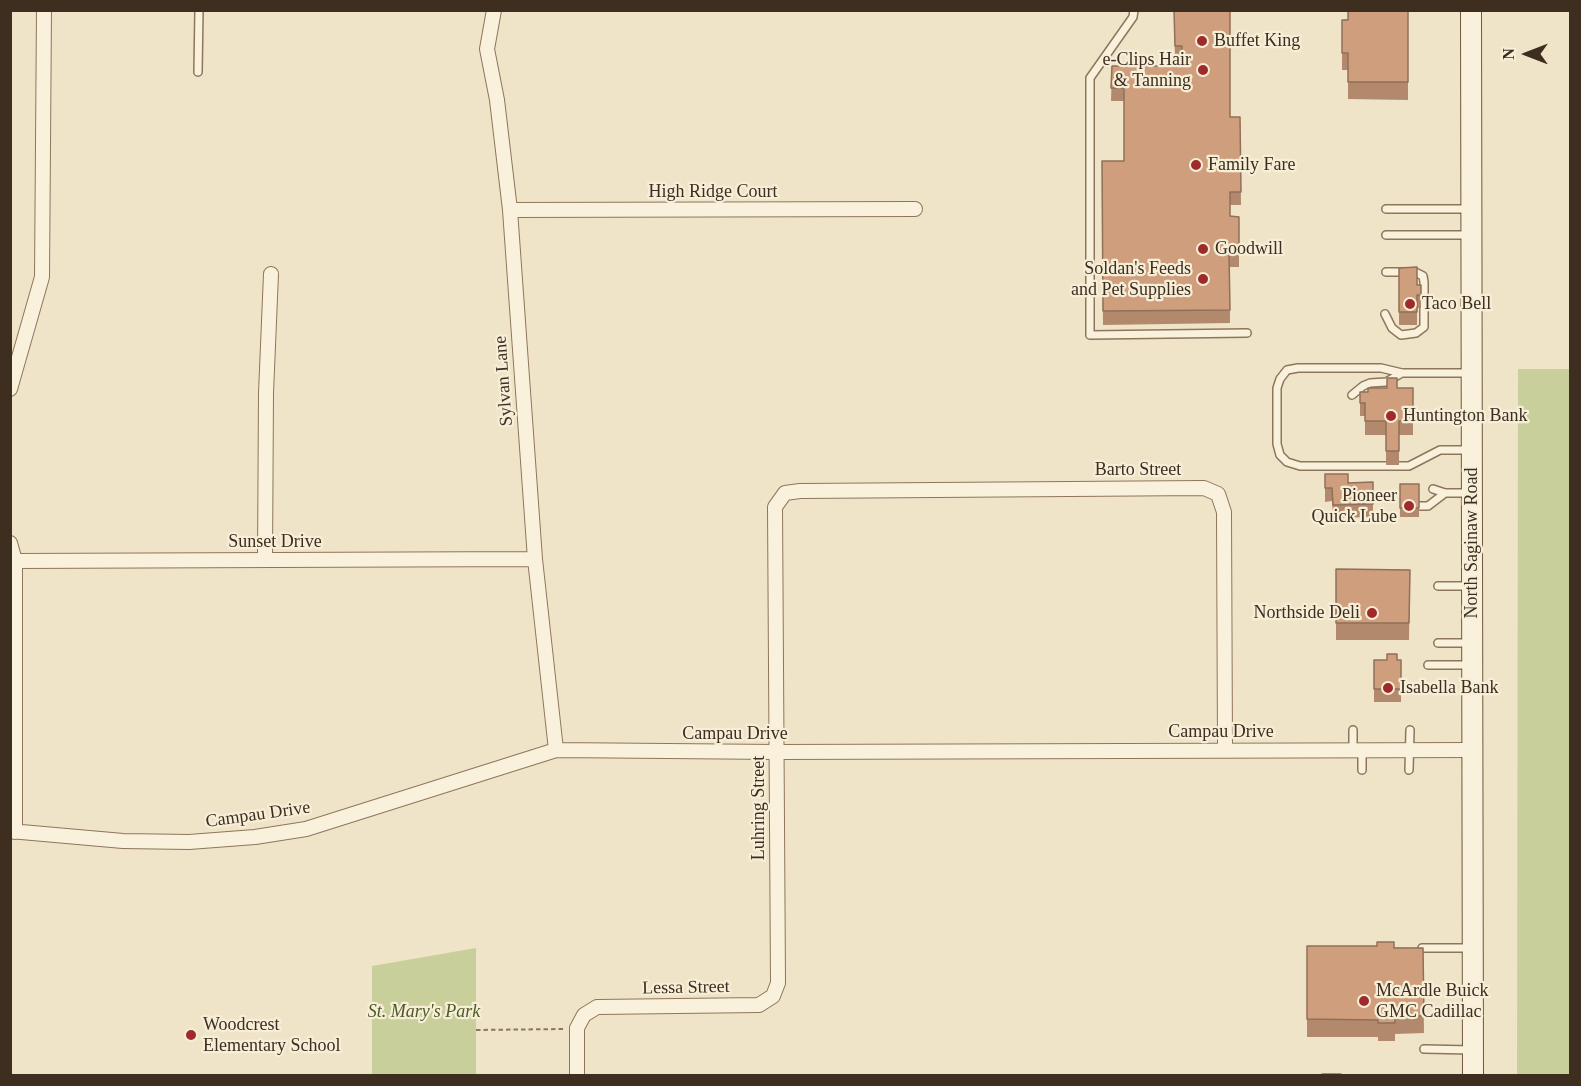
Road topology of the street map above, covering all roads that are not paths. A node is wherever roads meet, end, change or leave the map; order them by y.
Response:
1 (44, 10) edge
2 (200, 10) edge
3 (494, 10) edge
4 (1134, 10) edge
5 (1471, 10) edge
6 (198, 72) dead end
7 (1471, 209) junction
8 (510, 210) junction
9 (915, 210) dead end
10 (1386, 210) dead end
11 (1386, 235) dead end
12 (1471, 235) junction
13 (1386, 272) dead end
14 (271, 274) dead end
15 (1385, 314) dead end
16 (1247, 333) dead end
17 (1402, 374) junction
18 (1472, 374) junction
19 (10, 389) edge
20 (1352, 394) dead end
21 (1472, 450) junction
22 (1433, 489) dead end
23 (800, 491) joint
24 (1472, 493) junction
25 (1445, 494) junction
26 (1419, 506) edge
27 (10, 543) edge
28 (265, 560) junction
29 (535, 560) junction
30 (15, 561) junction
31 (1438, 586) dead end
32 (1472, 586) junction
33 (1438, 643) dead end
34 (1472, 643) junction
35 (1428, 665) dead end
36 (1472, 665) junction
37 (1353, 730) dead end
38 (1410, 730) dead end
39 (556, 750) junction
40 (1225, 750) junction
41 (1358, 750) junction
42 (1410, 750) junction
43 (1472, 750) junction
44 (777, 752) junction
45 (1362, 770) dead end
46 (1409, 770) dead end
47 (13, 831) edge
48 (1422, 948) edge
49 (1473, 948) junction
50 (773, 996) joint
51 (1424, 1050) dead end
52 (1473, 1050) junction
53 (577, 1076) edge
54 (1473, 1076) edge

1 - 19 street
2 - 6 lane
3 - 8 street, Sylvan Lane
4 - 16 lane
5 - 7 main road, North Saginaw Road
7 - 10 lane
7 - 12 main road, North Saginaw Road
8 - 9 street, High Ridge Court
8 - 29 street, Sylvan Lane
11 - 12 lane
12 - 18 main road, North Saginaw Road
13 - 15 lane
14 - 28 street
17 - 18 lane
17 - 20 lane
17 - 21 lane
18 - 21 main road, North Saginaw Road
21 - 24 main road, North Saginaw Road
22 - 25 lane
23 - 40 street, Barto Street
23 - 44 street, Luhring Street
24 - 25 lane
24 - 32 main road, North Saginaw Road
25 - 26 lane
27 - 30 street
28 - 29 street, Sunset Drive
28 - 30 street, Sunset Drive
29 - 39 street, Sylvan Lane
30 - 47 street
31 - 32 lane
32 - 34 main road, North Saginaw Road
33 - 34 lane
34 - 36 main road, North Saginaw Road
35 - 36 lane
36 - 43 main road, North Saginaw Road
37 - 41 lane
38 - 42 lane
39 - 44 street, Campau Drive
39 - 47 street, Campau Drive
40 - 41 street, Campau Drive
40 - 44 street, Campau Drive
41 - 42 street, Campau Drive
41 - 45 lane
42 - 43 street, Campau Drive
42 - 46 lane
43 - 49 main road, North Saginaw Road
44 - 50 street, Luhring Street
48 - 49 lane
49 - 52 main road, North Saginaw Road
50 - 53 street, Lessa Street
51 - 52 lane
52 - 54 main road, North Saginaw Road

